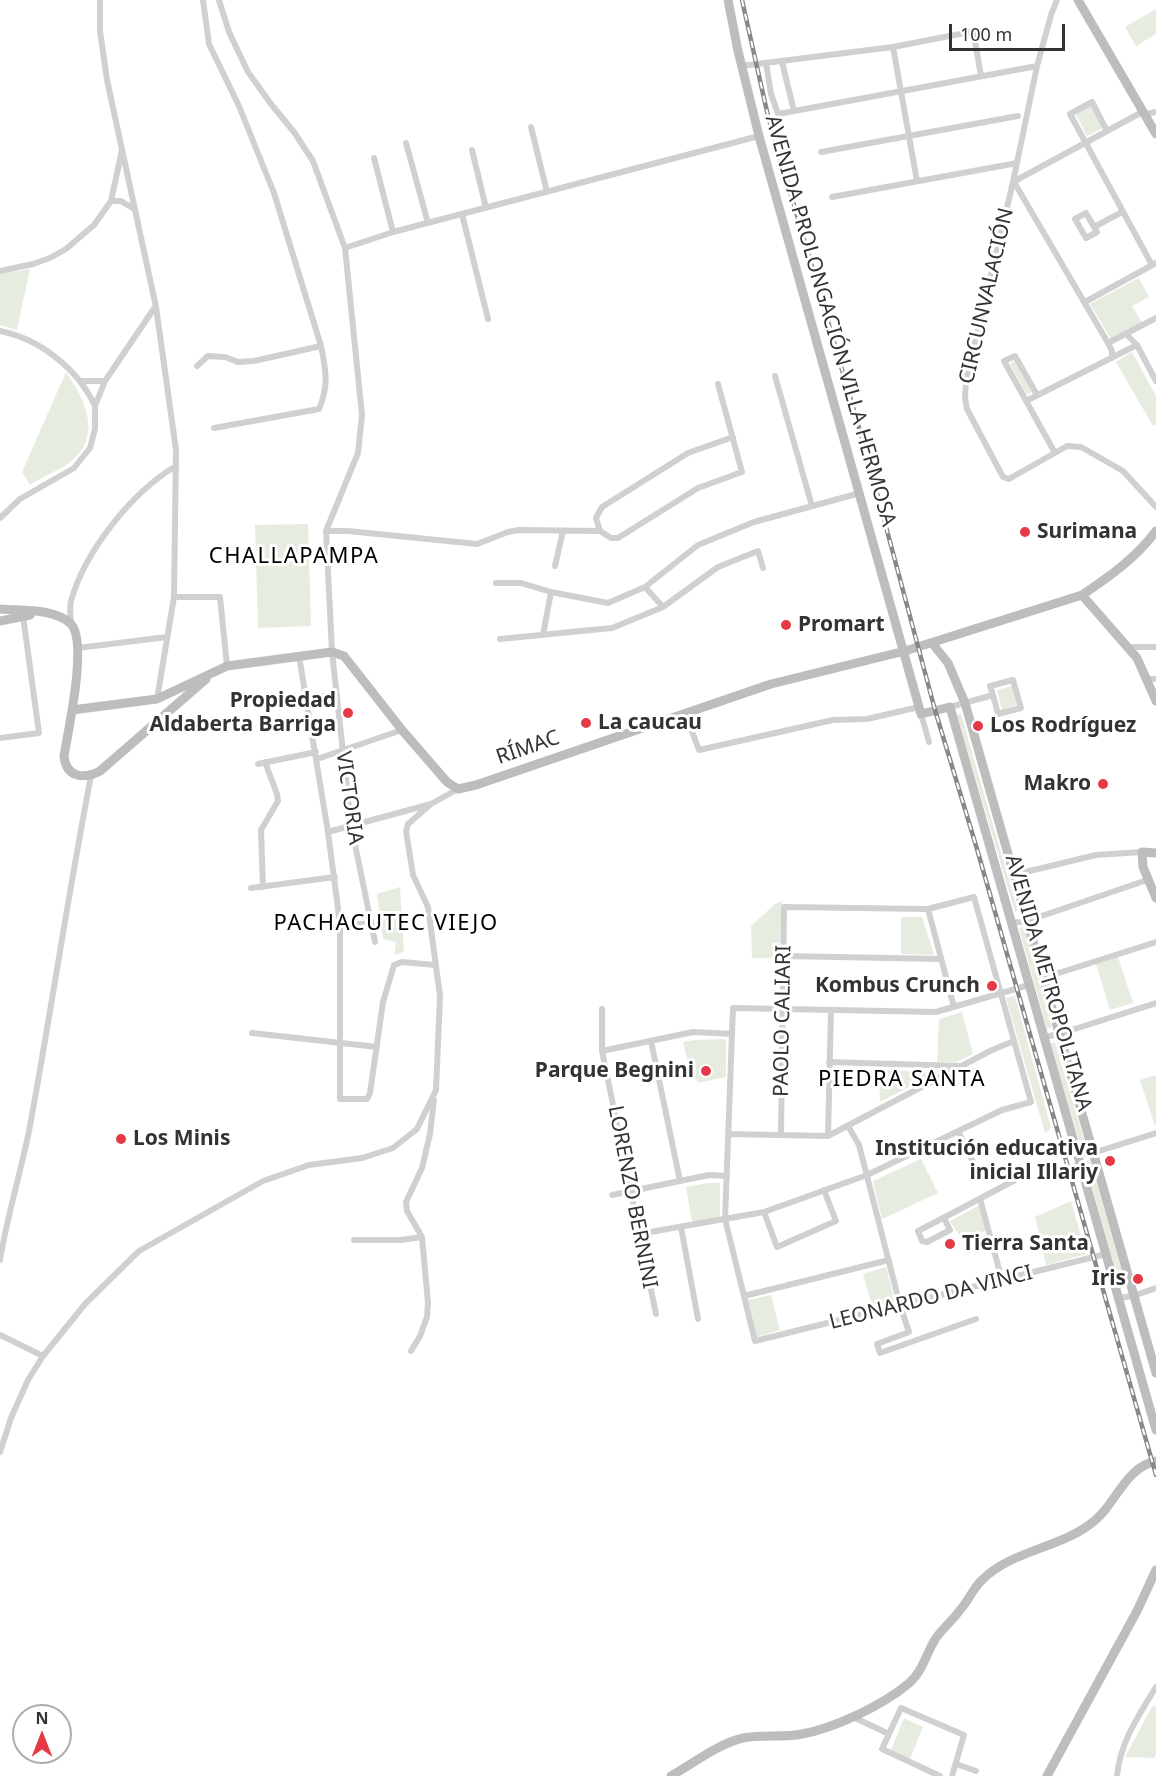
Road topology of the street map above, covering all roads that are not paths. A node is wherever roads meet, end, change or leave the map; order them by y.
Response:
1 (100, 0) edge
2 (204, 0) edge
3 (219, 0) edge
4 (728, 0) edge
5 (1058, 0) edge
6 (1078, 0) edge
7 (892, 47) junction
8 (782, 62) junction
9 (766, 63) junction
10 (741, 66) junction
11 (1037, 66) junction
12 (981, 76) junction
13 (901, 91) junction
14 (794, 111) junction
15 (1149, 113) edge
16 (1018, 116) dead end
17 (531, 127) dead end
18 (1107, 131) junction
19 (1156, 134) edge
20 (759, 136) junction
21 (909, 136) junction
22 (406, 143) dead end
23 (1085, 143) junction
24 (123, 147) junction
25 (472, 150) dead end
26 (821, 152) dead end
27 (374, 158) dead end
28 (1017, 163) junction
29 (917, 181) junction
30 (1013, 182) junction
31 (547, 192) junction
32 (832, 197) dead end
33 (111, 201) junction
34 (486, 208) junction
35 (134, 209) junction
36 (1122, 212) junction
37 (462, 214) junction
38 (428, 223) junction
39 (1094, 227) dead end
40 (393, 232) junction
41 (345, 248) junction
42 (1154, 264) edge
43 (0, 271) edge
44 (1085, 302) junction
45 (156, 307) junction
46 (1156, 318) edge
47 (488, 319) dead end
48 (0, 331) edge
49 (1126, 334) junction
50 (1108, 343) junction
51 (1137, 345) junction
52 (321, 346) junction
53 (1112, 357) junction
54 (197, 366) dead end
55 (774, 376) dead end
56 (81, 381) junction
57 (105, 381) junction
58 (1156, 381) edge
59 (718, 384) dead end
60 (1037, 396) junction
61 (1026, 401) junction
62 (95, 406) junction
63 (214, 428) dead end
64 (733, 437) junction
65 (1055, 453) junction
66 (176, 466) junction
67 (860, 493) junction
68 (812, 506) junction
69 (1156, 507) edge
70 (0, 518) edge
71 (326, 531) junction
72 (563, 531) junction
73 (600, 531) junction
74 (1156, 531) edge
75 (555, 566) dead end
76 (763, 568) dead end
77 (496, 583) dead end
78 (645, 587) junction
79 (551, 592) junction
80 (1082, 595) junction
81 (174, 597) junction
82 (663, 607) junction
83 (0, 609) edge
84 (43, 613) junction
85 (23, 616) junction
86 (0, 621) edge
87 (71, 625) junction
88 (543, 635) junction
89 (167, 637) junction
90 (947, 638) junction
91 (500, 639) dead end
92 (932, 643) junction
93 (1127, 647) junction
94 (1156, 647) edge
95 (78, 648) junction
96 (905, 651) junction
97 (332, 652) junction
98 (299, 656) junction
99 (948, 663) junction
100 (227, 666) junction
101 (215, 672) junction
102 (1151, 679) edge
103 (336, 695) junction
104 (993, 695) junction
105 (305, 698) junction
106 (157, 699) junction
107 (1156, 701) edge
108 (965, 703) junction
109 (950, 707) junction
110 (72, 710) junction
111 (920, 710) junction
112 (685, 713) junction
113 (402, 730) junction
114 (0, 738) edge
115 (929, 742) dead end
116 (342, 751) junction
117 (316, 756) junction
118 (91, 776) junction
119 (458, 789) junction
120 (431, 804) junction
121 (351, 825) junction
122 (328, 832) junction
123 (1142, 852) junction
124 (1156, 853) edge
125 (1013, 875) junction
126 (335, 877) junction
127 (1147, 880) junction
128 (263, 887) junction
129 (251, 888) dead end
130 (1156, 898) edge
131 (928, 909) junction
132 (1027, 921) junction
133 (1012, 923) junction
134 (340, 924) junction
135 (371, 924) junction
136 (375, 942) dead end
137 (1156, 942) edge
138 (784, 956) junction
139 (941, 959) junction
140 (435, 965) junction
141 (1043, 978) junction
142 (1029, 985) junction
143 (1001, 993) junction
144 (1156, 1003) edge
145 (954, 1007) junction
146 (603, 1009) dead end
147 (783, 1009) junction
148 (831, 1010) junction
149 (252, 1032) dead end
150 (732, 1034) junction
151 (1059, 1034) junction
152 (1044, 1037) junction
153 (651, 1041) junction
154 (1014, 1041) junction
155 (340, 1042) junction
156 (377, 1047) junction
157 (602, 1051) junction
158 (829, 1062) junction
159 (962, 1066) junction
160 (435, 1093) junction
161 (848, 1126) junction
162 (958, 1131) junction
163 (1156, 1133) edge
164 (728, 1134) junction
165 (781, 1135) junction
166 (828, 1136) junction
167 (1093, 1153) junction
168 (1078, 1154) junction
169 (975, 1166) dead end
170 (867, 1175) junction
171 (727, 1176) junction
172 (1015, 1180) dead end
173 (680, 1181) junction
174 (824, 1190) junction
175 (631, 1191) junction
176 (612, 1195) dead end
177 (980, 1198) junction
178 (764, 1212) junction
179 (944, 1218) junction
180 (725, 1219) junction
181 (681, 1227) junction
182 (639, 1234) junction
183 (422, 1237) junction
184 (354, 1240) dead end
185 (1106, 1254) junction
186 (0, 1260) edge
187 (889, 1260) junction
188 (1002, 1280) junction
189 (1156, 1288) edge
190 (744, 1296) junction
191 (1133, 1296) junction
192 (1118, 1298) junction
193 (900, 1305) junction
194 (656, 1314) dead end
195 (698, 1319) dead end
196 (976, 1319) dead end
197 (0, 1335) edge
198 (1151, 1342) edge
199 (411, 1351) dead end
200 (43, 1356) junction
201 (1156, 1373) edge
202 (1156, 1430) edge
203 (0, 1452) edge
204 (1156, 1461) edge
205 (1156, 1570) edge
206 (1156, 1687) edge
207 (855, 1718) junction
208 (889, 1734) junction
209 (956, 1764) junction
210 (976, 1771) dead end
211 (671, 1776) edge
212 (940, 1776) edge
213 (952, 1776) edge
214 (1047, 1776) edge
215 (1117, 1776) edge

1 - 24 street
2 - 52 street
3 - 41 street
4 - 10 main road, AVENIDA PROLONGACIÓN VILLA HERMOSA
5 - 11 street, CIRCUNVALACIÓN
6 - 15 main road
7 - 8 street
7 - 12 street
7 - 13 street
8 - 9 street
8 - 14 street
9 - 10 street
9 - 14 street
10 - 20 main road, AVENIDA PROLONGACIÓN VILLA HERMOSA
11 - 12 street
11 - 28 street, CIRCUNVALACIÓN
12 - 13 street
13 - 14 street
13 - 21 street
15 - 18 street
15 - 19 main road
16 - 21 street
17 - 31 street
18 - 23 street
18 - 23 street
20 - 31 street
20 - 67 main road, AVENIDA PROLONGACIÓN VILLA HERMOSA
21 - 26 street
21 - 29 street
22 - 38 street
23 - 30 street
23 - 36 street
24 - 33 street
24 - 35 street
25 - 34 street
27 - 40 street
28 - 29 street
28 - 30 street, CIRCUNVALACIÓN
29 - 32 street
30 - 44 street
30 - 65 street, CIRCUNVALACIÓN
31 - 34 street
33 - 35 street
33 - 43 street
34 - 37 street
35 - 45 street
36 - 39 street
36 - 42 street
37 - 38 street
37 - 47 street
38 - 40 street
40 - 41 street
41 - 71 street
42 - 44 street
44 - 50 street
45 - 57 street
45 - 66 street
46 - 49 street
48 - 56 street
49 - 50 street
49 - 51 street
50 - 53 street
51 - 53 street
51 - 58 street
52 - 54 street
52 - 63 street
53 - 60 street
55 - 68 street
56 - 57 street
56 - 62 street
57 - 62 street
59 - 64 street
60 - 61 street
60 - 61 street
61 - 65 street
62 - 70 street
64 - 73 street
64 - 73 street
65 - 69 street, CIRCUNVALACIÓN
66 - 81 street
66 - 87 street
67 - 68 street
67 - 96 main road, AVENIDA PROLONGACIÓN VILLA HERMOSA
68 - 78 street
71 - 72 street
71 - 97 street, VICTORIA
72 - 73 street
72 - 75 street
74 - 80 main road, RÍMAC
76 - 82 street
77 - 79 street
78 - 79 street
78 - 82 street
79 - 88 street
80 - 90 main road, RÍMAC
80 - 93 main road
81 - 89 street
81 - 100 street
82 - 88 street
83 - 84 main road
84 - 85 main road
84 - 87 main road
85 - 86 main road
85 - 114 street
87 - 95 main road
88 - 91 street
89 - 95 street
89 - 106 street
90 - 92 main road, RÍMAC
90 - 99 main road, AVENIDA METROPOLITANA
92 - 96 main road, RÍMAC
92 - 99 main road, AVENIDA METROPOLITANA
93 - 94 street
93 - 102 main road
95 - 110 main road
96 - 111 main road
96 - 112 main road, RÍMAC
97 - 98 main road
97 - 103 street, VICTORIA
97 - 113 main road
98 - 100 main road
98 - 105 street
99 - 108 main road, AVENIDA METROPOLITANA
100 - 101 main road
101 - 106 main road
101 - 118 main road
102 - 107 main road
103 - 105 street
103 - 116 street, VICTORIA
104 - 104 street
104 - 108 street
105 - 117 street
106 - 110 main road
108 - 109 street
108 - 125 main road, AVENIDA METROPOLITANA
109 - 111 main road
109 - 133 main road, AVENIDA METROPOLITANA
110 - 118 main road
111 - 112 street
111 - 115 street
112 - 119 main road, RÍMAC
113 - 116 street
113 - 119 main road
116 - 117 street
116 - 121 street, VICTORIA
117 - 122 street
117 - 128 street
118 - 186 street
119 - 120 street
120 - 121 street
120 - 140 street
121 - 122 street
121 - 135 street, VICTORIA
122 - 126 street
123 - 124 main road
123 - 125 street
123 - 127 main road
125 - 132 main road, AVENIDA METROPOLITANA
126 - 128 street
126 - 134 street
127 - 130 main road
127 - 132 street
128 - 129 street
131 - 138 street, PAOLO CALIARI
131 - 139 street
131 - 143 street
132 - 133 street
132 - 141 main road, AVENIDA METROPOLITANA
133 - 142 main road, AVENIDA METROPOLITANA
134 - 135 street
134 - 155 street
135 - 136 street, VICTORIA
137 - 141 street
138 - 139 street
138 - 147 street, PAOLO CALIARI
139 - 145 street
140 - 156 street
140 - 160 street
141 - 151 main road, AVENIDA METROPOLITANA
142 - 143 street
142 - 152 main road, AVENIDA METROPOLITANA
143 - 145 street
143 - 154 street
144 - 151 street
145 - 148 street
146 - 157 street, LORENZO BERNINI
147 - 148 street
147 - 150 street
147 - 165 street, PAOLO CALIARI
148 - 158 street
149 - 155 street
150 - 153 street
150 - 164 street
151 - 152 street
151 - 167 main road, AVENIDA METROPOLITANA
152 - 168 main road, AVENIDA METROPOLITANA
153 - 157 street
153 - 173 street
154 - 159 street
154 - 162 street
155 - 156 street
155 - 156 street
157 - 175 street, LORENZO BERNINI
158 - 159 street
158 - 166 street
159 - 161 street
160 - 183 street
160 - 200 street
161 - 166 street
161 - 170 street
162 - 169 street
162 - 170 street
163 - 167 street
164 - 165 street
164 - 171 street
165 - 166 street
167 - 168 street
167 - 191 main road, AVENIDA METROPOLITANA
168 - 185 main road, AVENIDA METROPOLITANA
170 - 174 street
170 - 187 street
171 - 173 street
171 - 180 street
172 - 177 street
173 - 175 street
174 - 178 street
174 - 178 street
175 - 176 street
175 - 182 street, LORENZO BERNINI
177 - 179 street
177 - 188 street
178 - 180 street
179 - 179 street
180 - 181 street
180 - 190 street
181 - 182 street
181 - 195 street
182 - 194 street, LORENZO BERNINI
183 - 184 street
183 - 199 street
185 - 188 street, LEONARDO DA VINCI
185 - 192 main road, AVENIDA METROPOLITANA
187 - 190 street
187 - 193 street
188 - 193 street, LEONARDO DA VINCI
189 - 191 street
190 - 193 street, LEONARDO DA VINCI
191 - 192 street
191 - 198 main road, AVENIDA METROPOLITANA
192 - 202 main road, AVENIDA METROPOLITANA
193 - 196 street
197 - 200 street
198 - 201 main road, AVENIDA METROPOLITANA
200 - 203 street
204 - 207 main road
205 - 214 main road
206 - 215 street
207 - 208 street
207 - 211 main road
208 - 209 street
208 - 212 street
209 - 210 street
209 - 213 street

